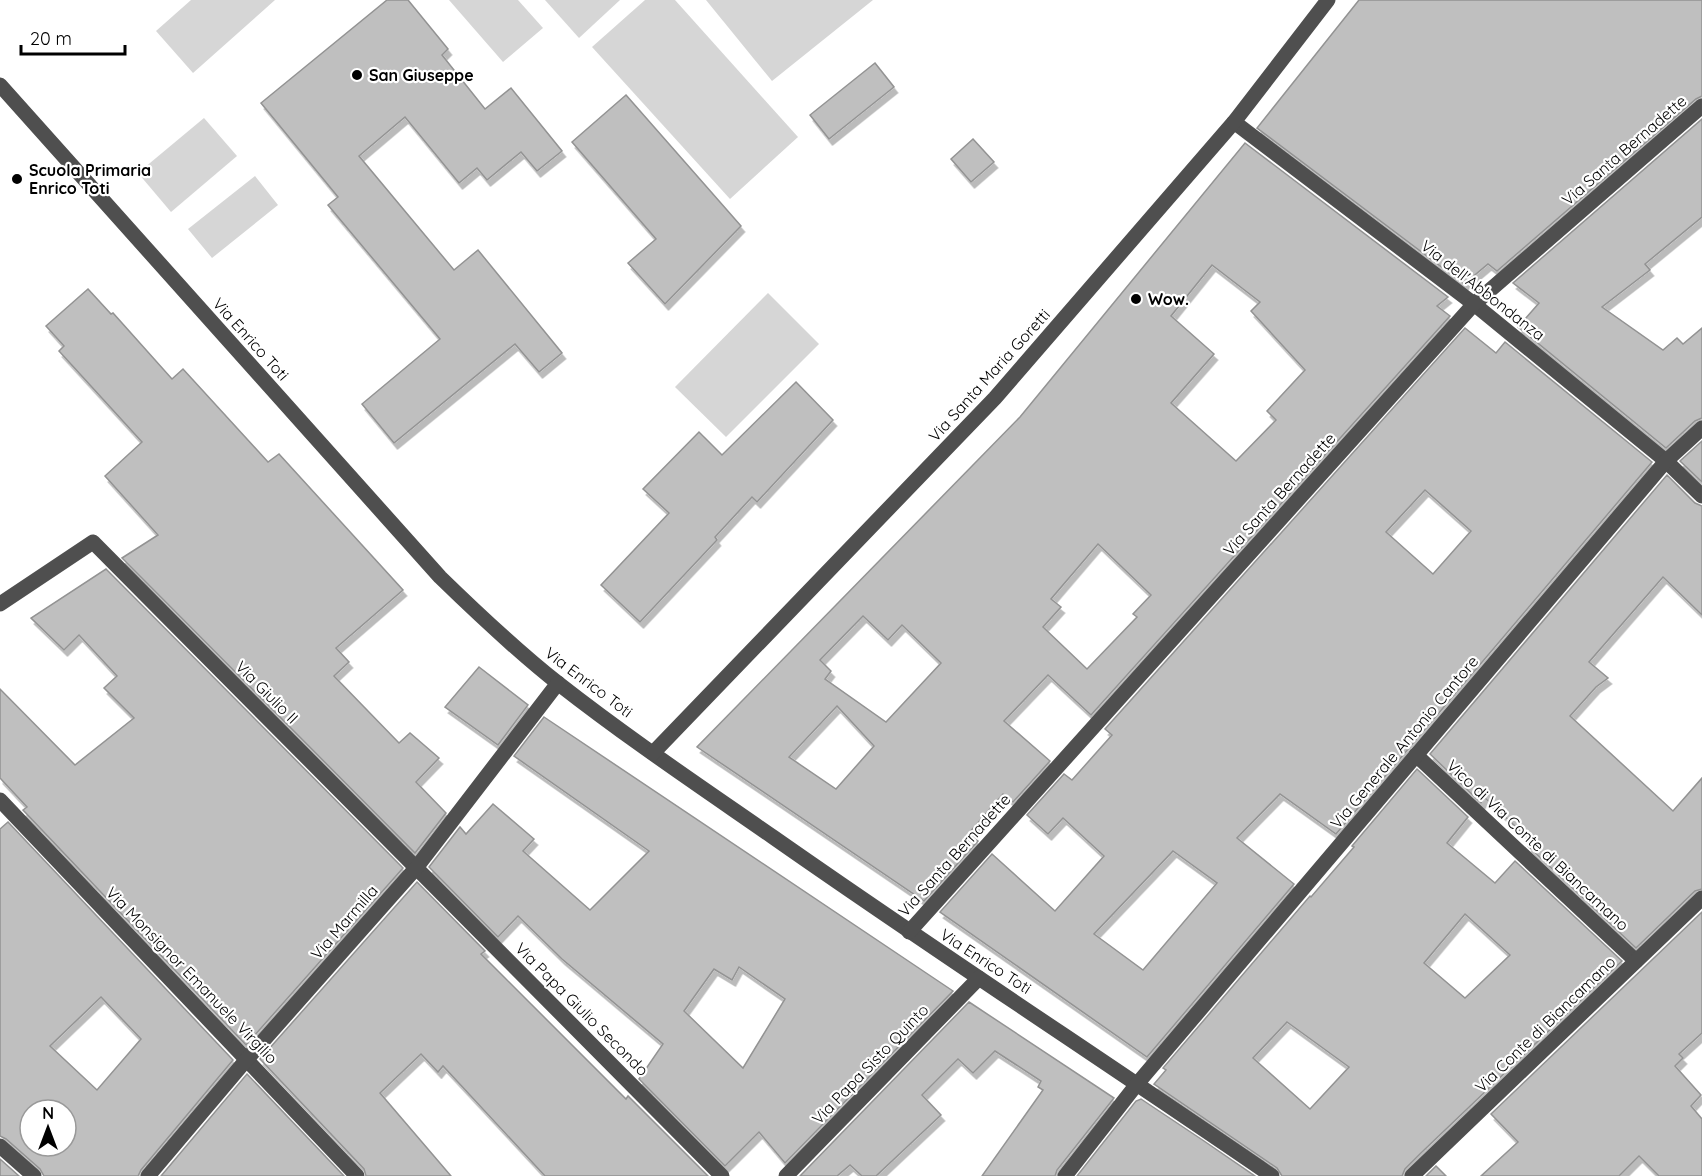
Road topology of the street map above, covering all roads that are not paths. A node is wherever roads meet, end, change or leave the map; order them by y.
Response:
1 (1328, 0) edge
2 (0, 85) edge
3 (1702, 106) edge
4 (1234, 122) junction
5 (1473, 304) junction
6 (1702, 428) edge
7 (1666, 461) junction
8 (1702, 496) edge
9 (0, 604) edge
10 (558, 683) junction
11 (653, 753) junction
12 (1416, 755) junction
13 (0, 800) edge
14 (416, 868) junction
15 (1702, 898) edge
16 (909, 932) junction
17 (1636, 961) junction
18 (980, 978) junction
19 (247, 1059) junction
20 (1137, 1084) junction
21 (0, 1146) edge
22 (34, 1176) edge
23 (148, 1176) edge
24 (357, 1176) edge
25 (722, 1176) edge
26 (786, 1176) edge
27 (1065, 1176) edge
28 (1272, 1176) edge
29 (1412, 1176) edge

1 - 4 street, Via Santa Maria Goretti
2 - 10 street, Via Enrico Toti
3 - 5 street, Via Santa Bernadette
4 - 5 street, Via dell'Abbondanza
4 - 11 street, Via Santa Maria Goretti
5 - 7 street, Via dell'Abbondanza
5 - 16 street, Via Santa Bernadette
6 - 7 street, Via Generale Antonio Cantore
7 - 8 street, Via dell'Abbondanza
7 - 12 street, Via Generale Antonio Cantore
9 - 14 street, Via Giulio II
10 - 11 street, Via Enrico Toti
10 - 14 street, Via Marmilla
11 - 16 street, Via Enrico Toti
12 - 17 street, Vico di Via Conte di Biancamano
12 - 20 street, Via Generale Antonio Cantore
13 - 19 street, Via Monsignor Emanuele Virgilio
14 - 19 street, Via Marmilla
14 - 25 street, Via Papa Giulio Secondo
15 - 17 street, Via Conte di Biancamano
16 - 18 street, Via Enrico Toti
17 - 29 street, Via Conte di Biancamano
18 - 20 street, Via Enrico Toti
18 - 26 street, Via Papa Sisto Quinto
19 - 23 street, Via Marmilla
19 - 24 street, Via Monsignor Emanuele Virgilio
20 - 27 street, Via Generale Antonio Cantore
20 - 28 street, Via Enrico Toti
21 - 22 street

